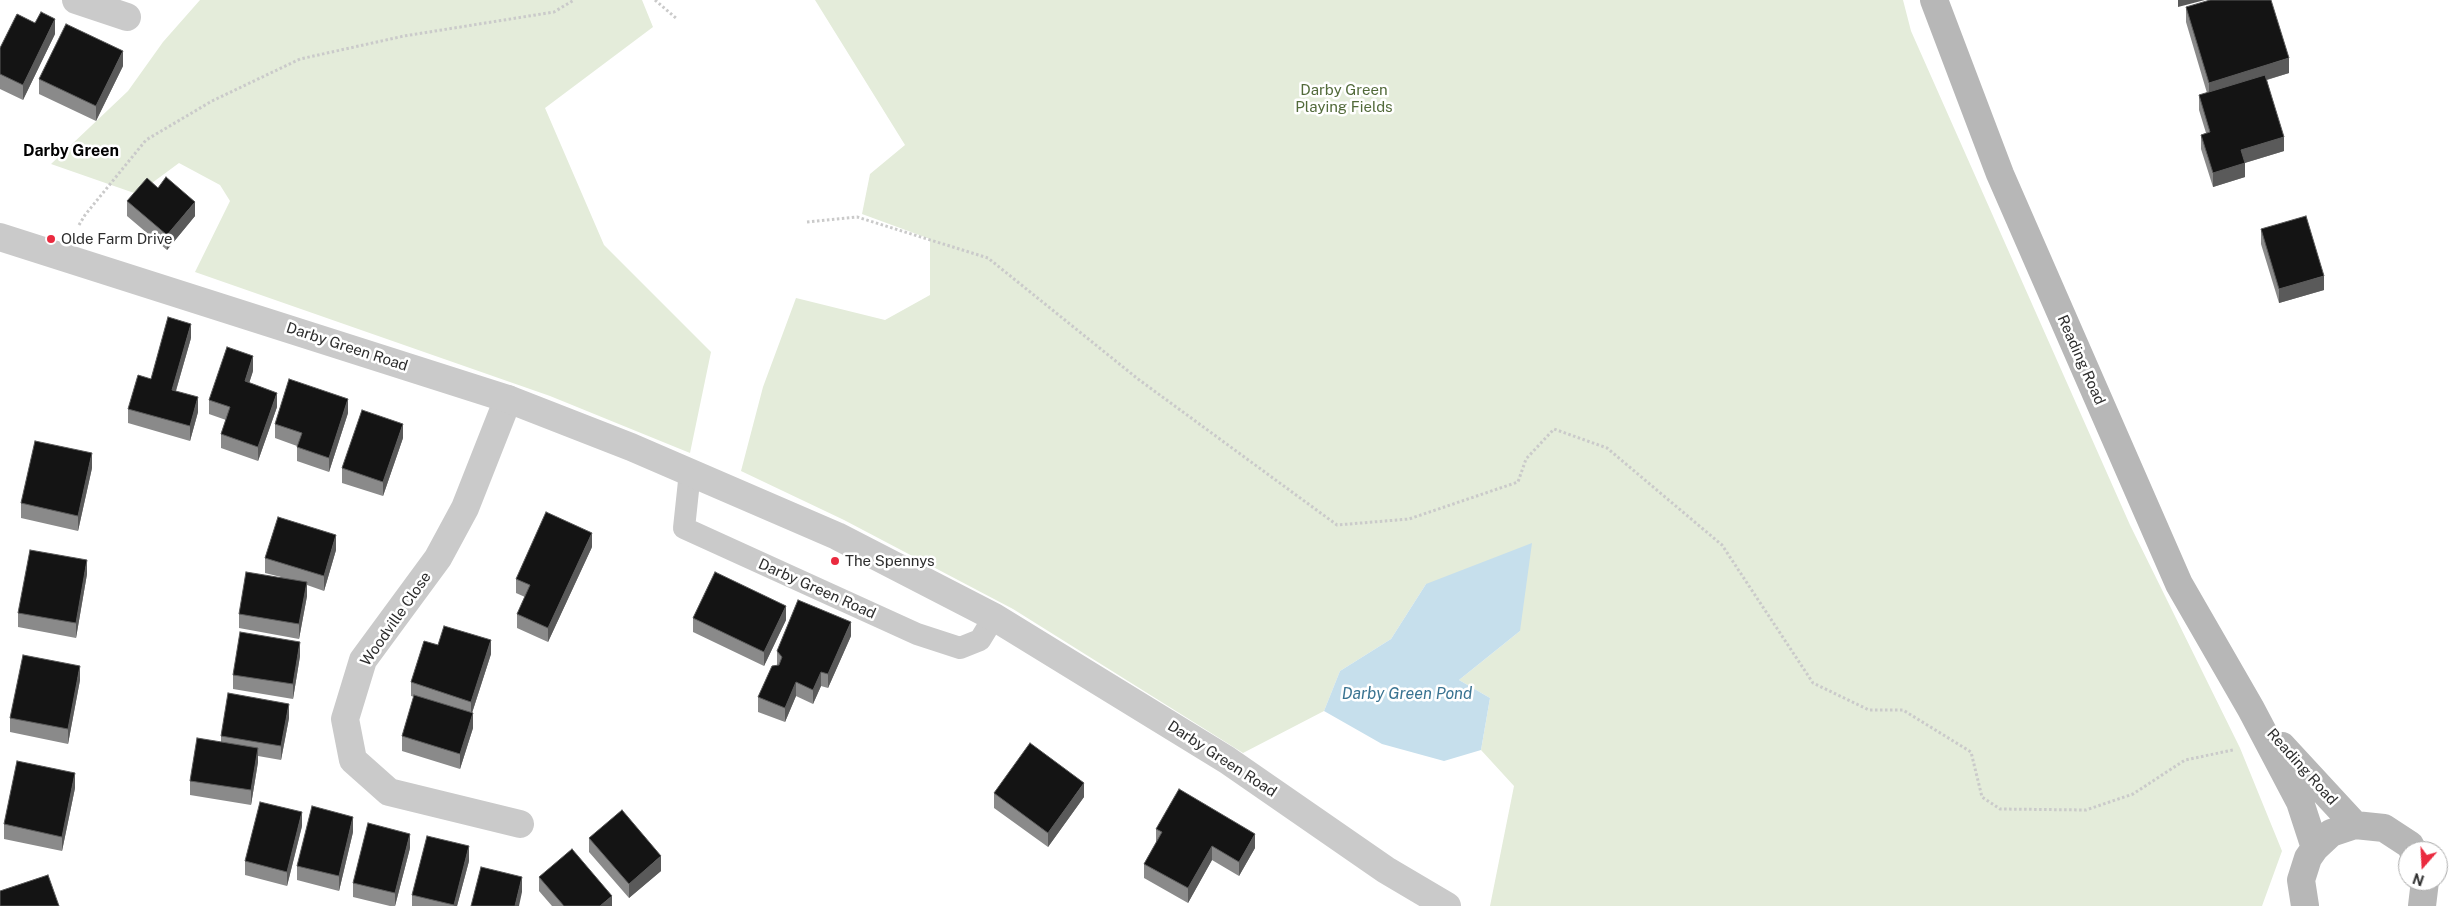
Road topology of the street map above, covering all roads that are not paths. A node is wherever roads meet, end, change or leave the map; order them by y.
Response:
1 (76, 0) edge
2 (1934, 0) edge
3 (128, 17) dead end
4 (0, 237) edge
5 (508, 398) junction
6 (690, 472) junction
7 (994, 617) junction
8 (2251, 709) junction
9 (520, 824) dead end
10 (2355, 825) junction
11 (2404, 841) edge
12 (2314, 848) junction
13 (2301, 903) edge
14 (1447, 906) edge

1 - 3 street
2 - 8 main road, Reading Road
4 - 5 street, Darby Green Road
5 - 6 street, Darby Green Road
5 - 9 street, Woodville Close
6 - 7 street, Darby Green Road
6 - 7 lane, Darby Green Road
7 - 14 street, Darby Green Road
8 - 10 main road, Reading Road
8 - 12 main road, Reading Road
10 - 11 main road
10 - 12 main road
12 - 13 main road

